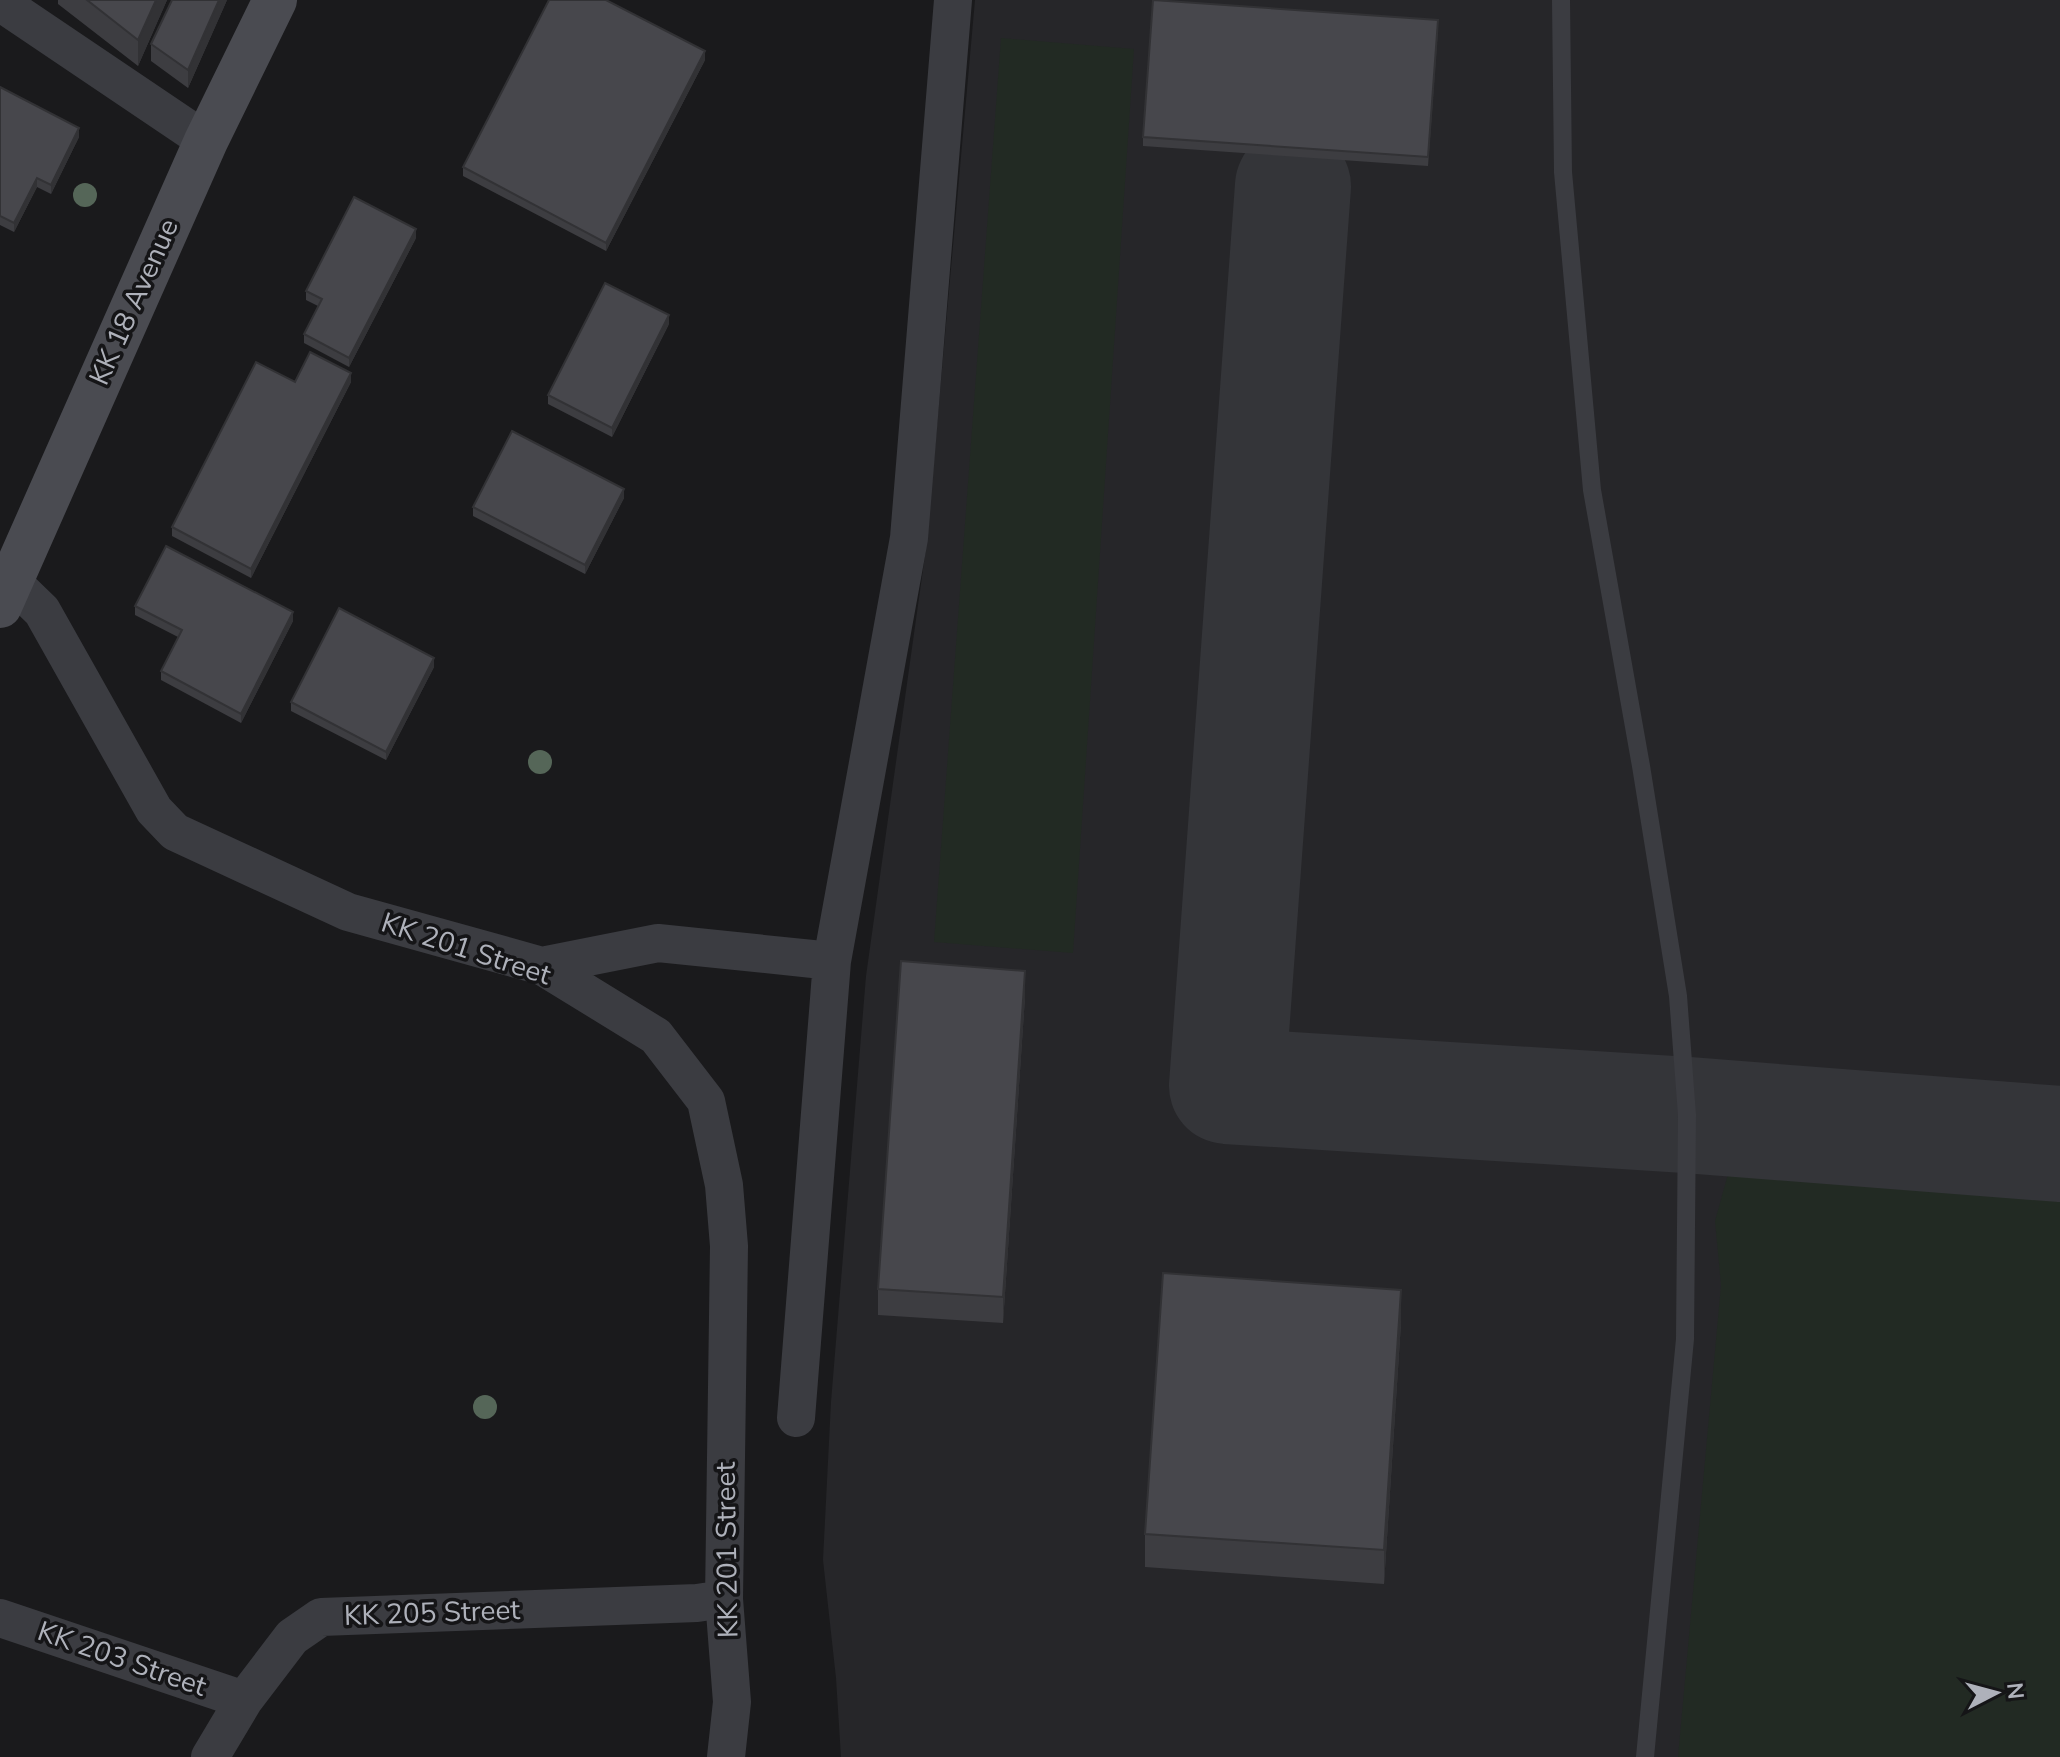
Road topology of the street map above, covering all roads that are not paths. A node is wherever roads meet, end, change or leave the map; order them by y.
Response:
1 (275, 0) edge
2 (953, 0) edge
3 (1561, 0) edge
4 (0, 2) edge
5 (206, 141) junction
6 (6, 594) edge
7 (832, 961) junction
8 (542, 966) junction
9 (796, 1418) dead end
10 (724, 1599) junction
11 (0, 1618) edge
12 (244, 1700) junction
13 (210, 1757) edge
14 (726, 1757) edge
15 (1645, 1757) edge

1 - 5 main road, KK 18 Avenue
2 - 7 street
3 - 15 lane
4 - 5 street
5 - 6 main road, KK 18 Avenue
6 - 8 street, KK 201 Street
7 - 8 street
7 - 9 street
8 - 10 street, KK 201 Street
10 - 12 street, KK 205 Street
10 - 14 street, KK 201 Street
11 - 12 street, KK 203 Street
12 - 13 street, KK 205 Street

